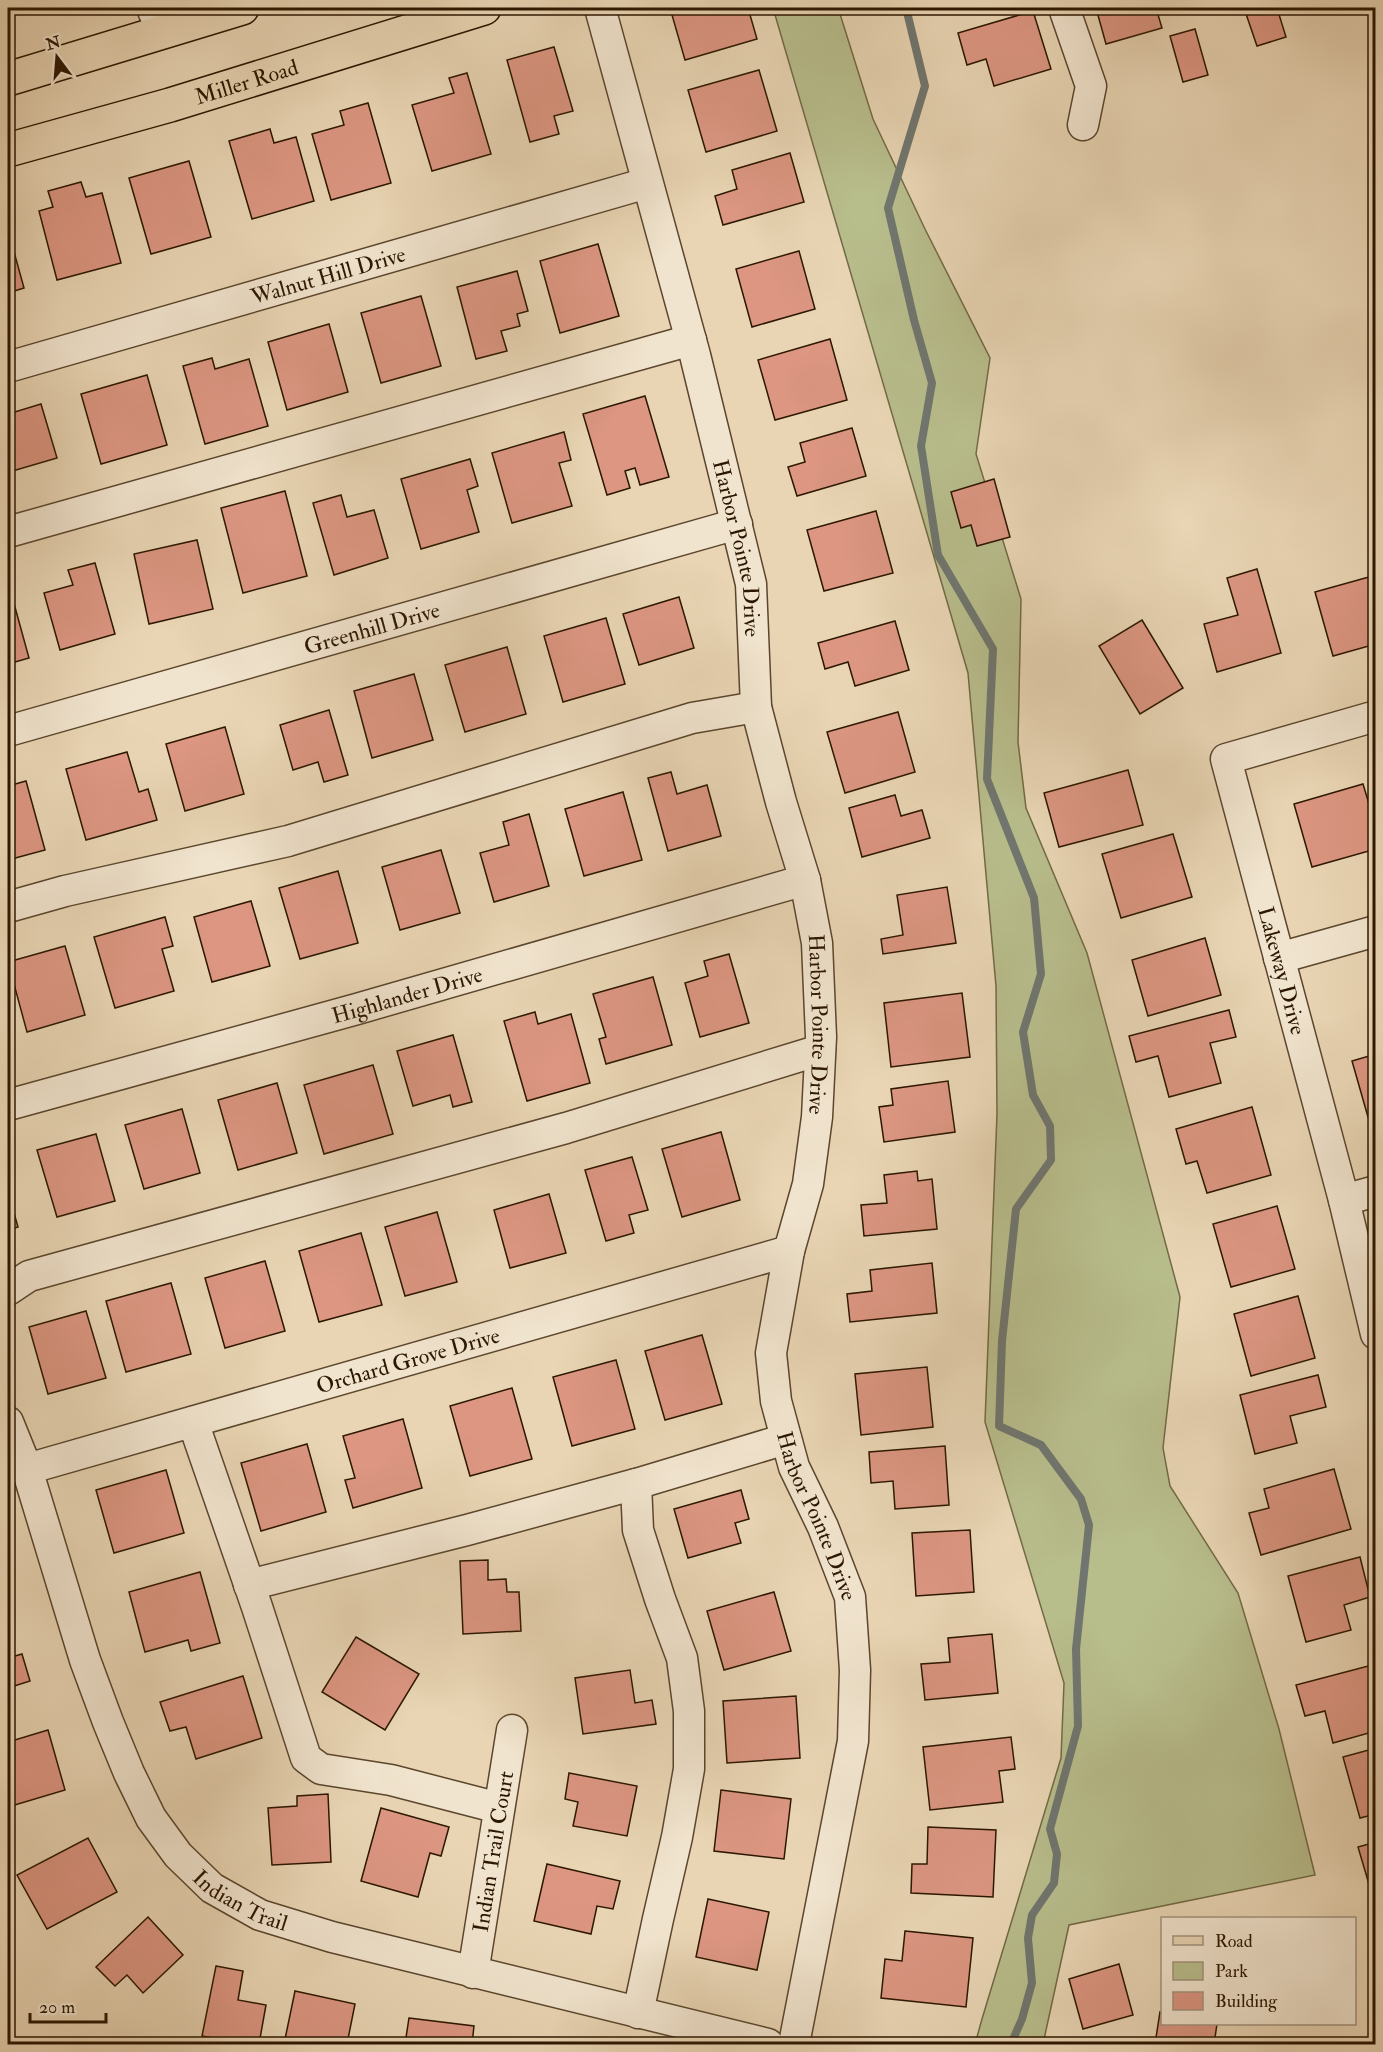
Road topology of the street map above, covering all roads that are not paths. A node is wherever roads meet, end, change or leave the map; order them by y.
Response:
1 (242, 8) edge
2 (484, 8) edge
3 (600, 8) edge
4 (1064, 8) edge
5 (157, 20) edge
6 (8, 79) edge
7 (1083, 125) dead end
8 (8, 150) edge
9 (647, 183) junction
10 (691, 340) junction
11 (8, 367) edge
12 (737, 524) junction
13 (8, 532) edge
14 (756, 707) junction
15 (1376, 716) edge
16 (8, 732) edge
17 (805, 880) junction
18 (8, 907) edge
19 (1376, 932) edge
20 (1279, 958) junction
21 (820, 1050) junction
22 (8, 1105) edge
23 (1376, 1191) edge
24 (1344, 1200) junction
25 (789, 1251) junction
26 (8, 1290) edge
27 (1376, 1334) edge
28 (8, 1422) edge
29 (193, 1422) junction
30 (786, 1439) junction
31 (27, 1469) junction
32 (636, 1484) junction
33 (249, 1585) junction
34 (512, 1730) dead end
35 (499, 1809) junction
36 (473, 1973) junction
37 (638, 2013) junction
38 (768, 2044) edge
39 (794, 2044) edge

1 - 5 main road
2 - 8 main road, Miller Road
3 - 9 street, Harbor Pointe Drive
4 - 7 street
5 - 6 main road
9 - 10 street, Harbor Pointe Drive
9 - 11 street, Walnut Hill Drive
10 - 12 street, Harbor Pointe Drive
10 - 13 street
12 - 14 street, Harbor Pointe Drive
12 - 16 street, Greenhill Drive
14 - 17 street, Harbor Pointe Drive
14 - 18 street
15 - 20 street, Lakeway Drive
17 - 21 street, Harbor Pointe Drive
17 - 22 street, Highlander Drive
19 - 20 street
20 - 24 street, Lakeway Drive
21 - 25 street, Harbor Pointe Drive
21 - 26 street
23 - 24 street
24 - 27 street, Lakeway Drive
25 - 29 street, Orchard Grove Drive
25 - 30 street, Harbor Pointe Drive
28 - 31 street, Indian Trail
29 - 31 street, Orchard Grove Drive
29 - 33 street
30 - 32 street
30 - 39 street, Harbor Pointe Drive
31 - 36 street, Indian Trail
32 - 33 street
32 - 37 street
33 - 35 street
34 - 35 street, Indian Trail Court
35 - 36 street, Indian Trail Court
36 - 37 street, Indian Trail
37 - 38 street, Indian Trail

